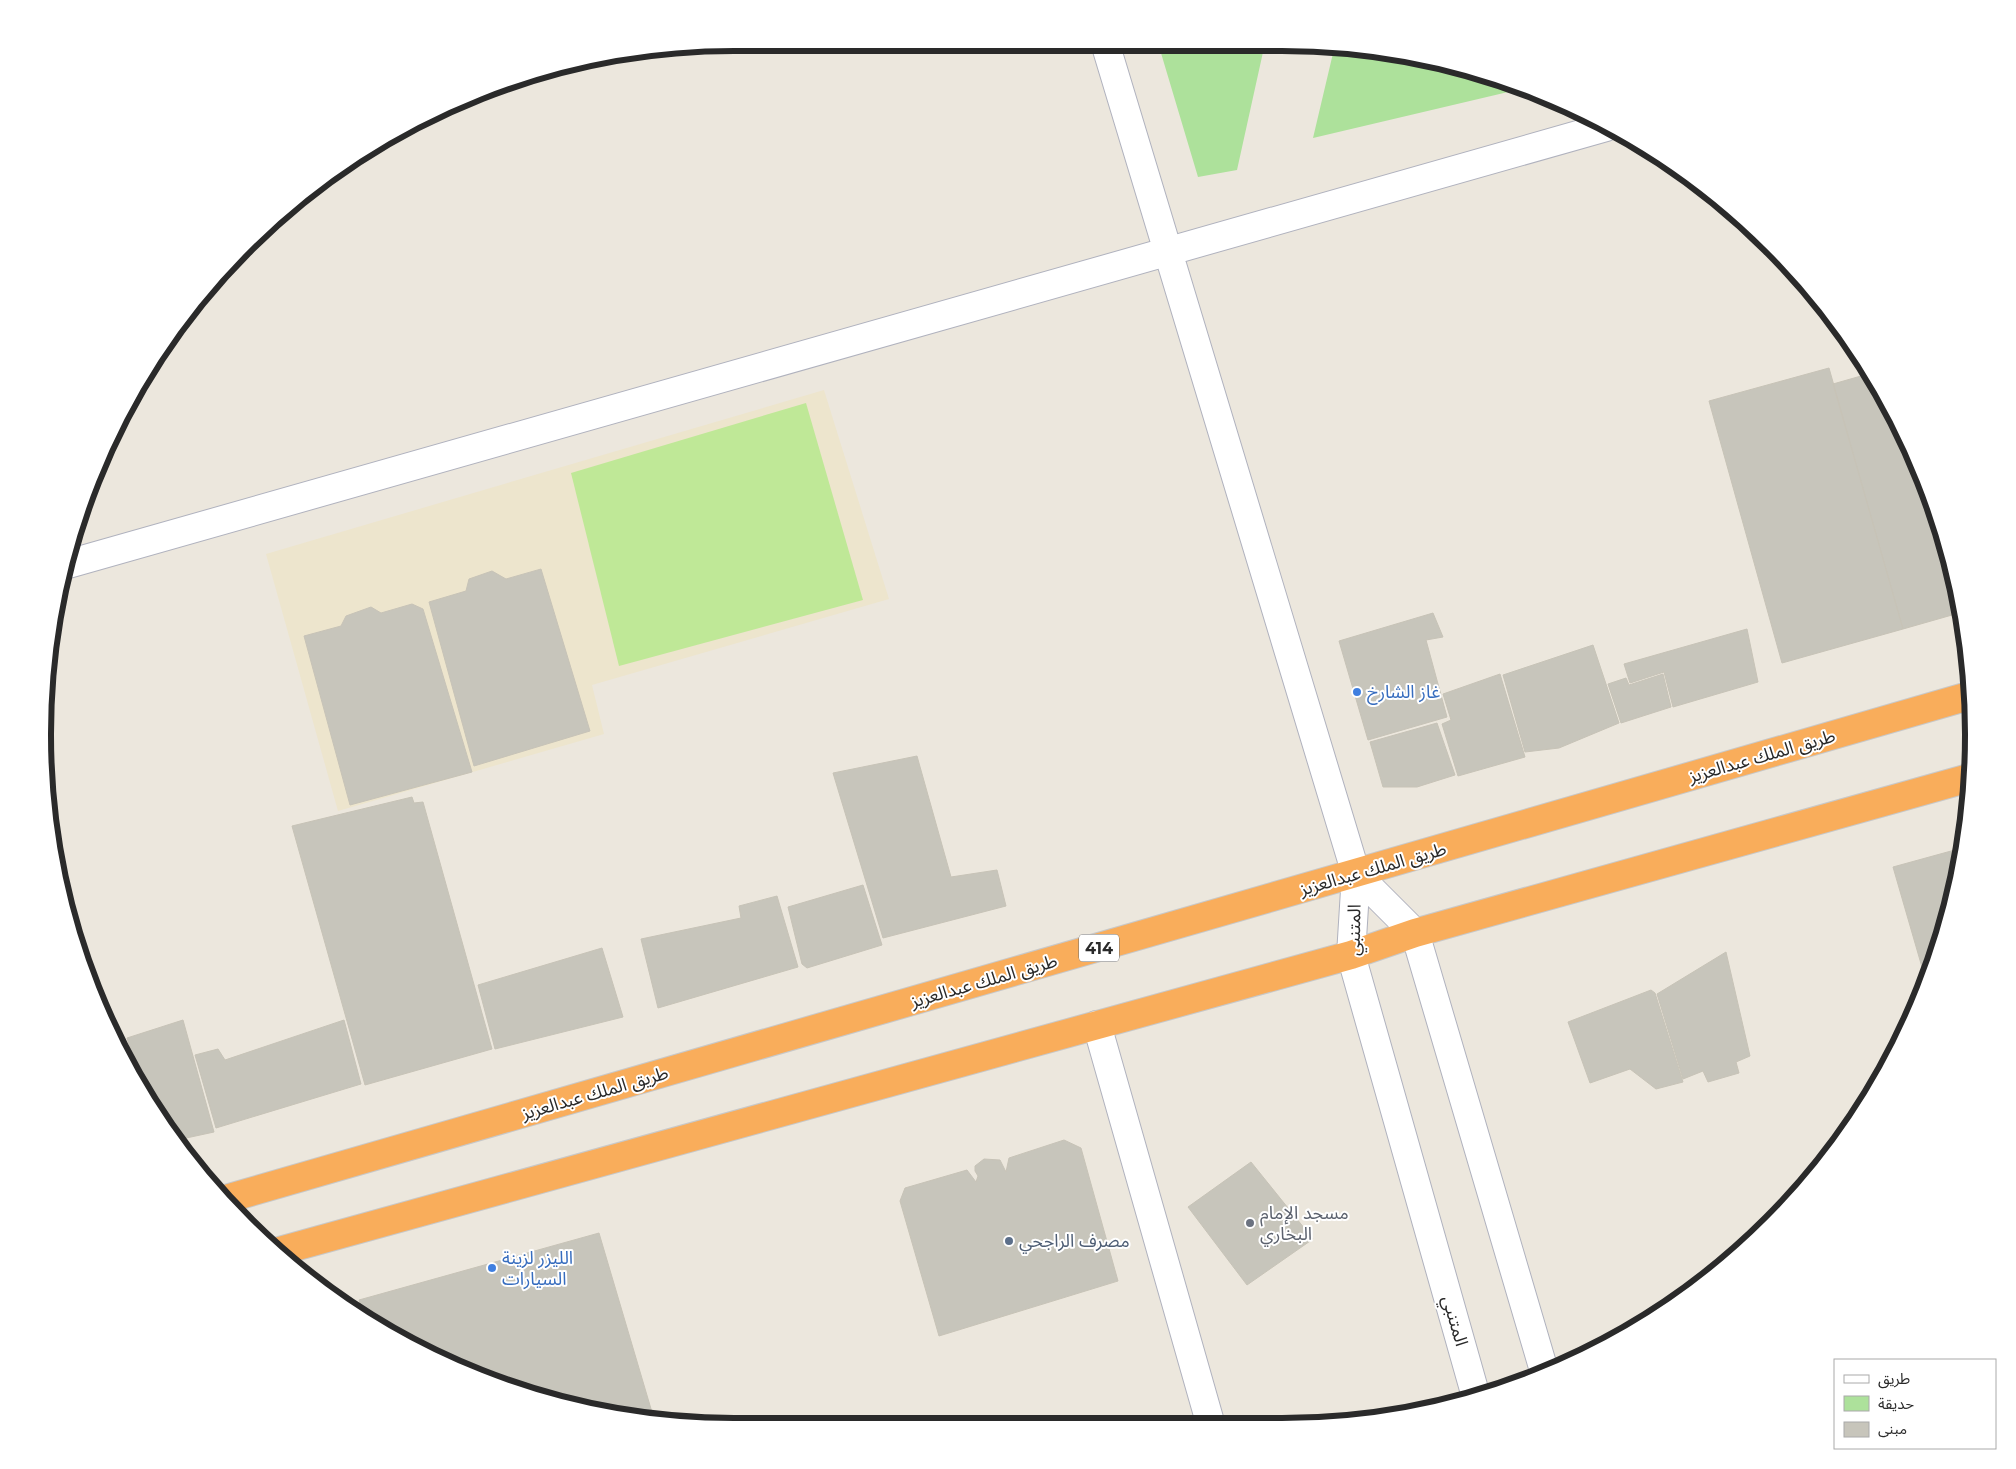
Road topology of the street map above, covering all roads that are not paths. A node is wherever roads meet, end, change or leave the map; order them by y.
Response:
1 (1108, 51) edge
2 (1598, 129) edge
3 (1168, 251) junction
4 (74, 562) edge
5 (1963, 698) edge
6 (1963, 780) edge
7 (1356, 874) junction
8 (1414, 933) junction
9 (1351, 954) junction
10 (1097, 1025) junction
11 (232, 1197) edge
12 (286, 1249) edge
13 (1543, 1366) edge
14 (1474, 1389) edge
15 (1209, 1418) edge

1 - 3 street
2 - 3 street
3 - 4 street
3 - 7 street
5 - 7 highway, طريق الملك عبدالعزيز / 414
6 - 8 highway
7 - 8 street, المتنبي
7 - 9 street, المتنبي
7 - 11 highway, طريق الملك عبدالعزيز / 414
8 - 9 highway
8 - 13 street, المتنبي
9 - 10 highway
9 - 14 street, المتنبي
10 - 12 highway
10 - 15 street

